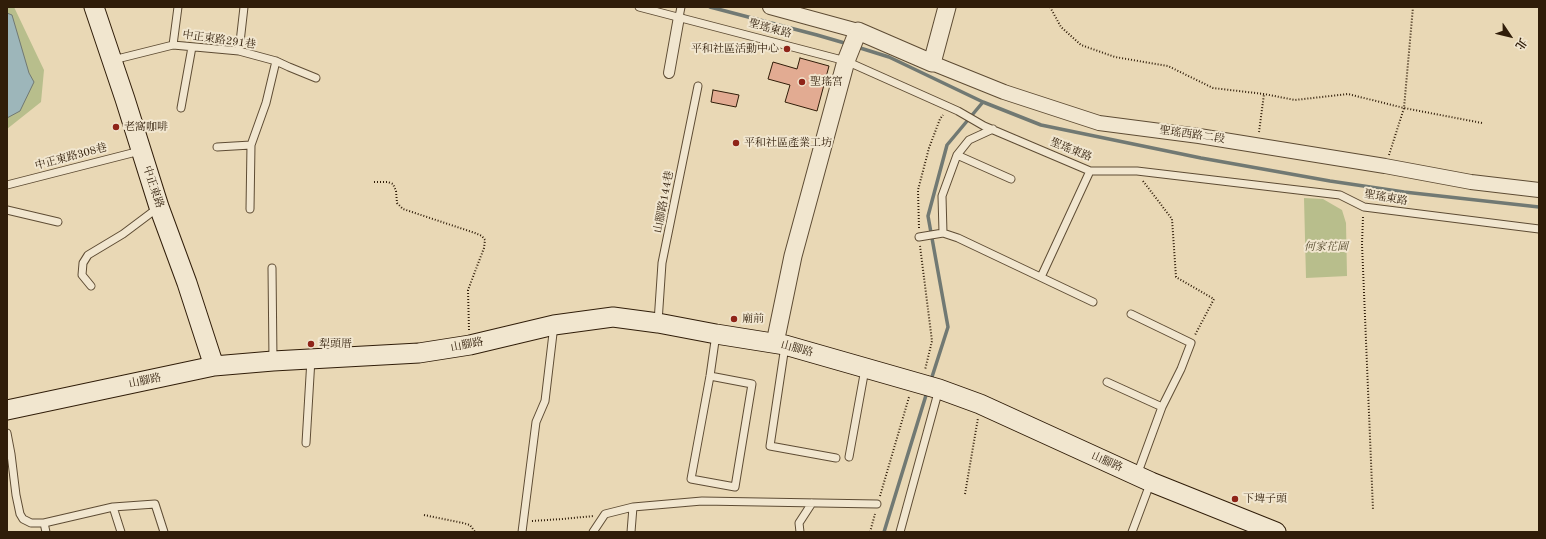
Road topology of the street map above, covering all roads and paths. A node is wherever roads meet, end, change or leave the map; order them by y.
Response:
1 (94, 7) edge
2 (178, 7) edge
3 (244, 7) edge
4 (639, 7) edge
5 (681, 7) edge
6 (770, 7) edge
7 (947, 7) edge
8 (1050, 7) edge
9 (1413, 7) edge
10 (679, 17) junction
11 (858, 31) junction
12 (174, 45) junction
13 (192, 47) junction
14 (239, 52) junction
15 (847, 59) junction
16 (113, 60) junction
17 (276, 61) junction
18 (932, 63) junction
19 (669, 72) dead end
20 (316, 78) dead end
21 (698, 86) dead end
22 (1264, 94) junction
23 (181, 108) dead end
24 (950, 108) junction
25 (1404, 108) junction
26 (1482, 123) dead end
27 (993, 129) junction
28 (251, 145) junction
29 (1257, 145) junction
30 (217, 147) dead end
31 (141, 150) junction
32 (957, 155) junction
33 (1385, 166) junction
34 (1090, 171) junction
35 (1137, 171) junction
36 (1011, 179) dead end
37 (374, 182) dead end
38 (7, 185) edge
39 (1539, 190) edge
40 (159, 207) junction
41 (1364, 207) junction
42 (250, 209) dead end
43 (7, 210) edge
44 (58, 222) dead end
45 (1539, 230) edge
46 (943, 233) junction
47 (919, 237) junction
48 (272, 268) dead end
49 (1041, 277) junction
50 (91, 286) dead end
51 (1093, 302) dead end
52 (1131, 314) dead end
53 (658, 323) junction
54 (554, 325) junction
55 (716, 334) junction
56 (1191, 343) junction
57 (780, 344) junction
58 (470, 345) junction
59 (311, 359) junction
60 (273, 360) junction
61 (214, 366) junction
62 (865, 368) junction
63 (710, 376) junction
64 (1107, 382) dead end
65 (924, 385) junction
66 (980, 404) junction
67 (1162, 407) junction
68 (7, 410) edge
69 (7, 433) edge
70 (306, 443) dead end
71 (836, 458) dead end
72 (849, 458) dead end
73 (1144, 478) junction
74 (965, 494) dead end
75 (812, 503) junction
76 (877, 504) junction
77 (113, 507) junction
78 (633, 507) junction
79 (1373, 510) dead end
80 (605, 514) junction
81 (424, 515) dead end
82 (523, 521) junction
83 (44, 523) junction
84 (46, 532) edge
85 (120, 532) edge
86 (164, 532) edge
87 (475, 532) edge
88 (522, 532) edge
89 (593, 532) edge
90 (631, 532) edge
91 (800, 532) edge
92 (870, 532) edge
93 (900, 532) edge
94 (1132, 532) edge
95 (1276, 532) edge

1 - 16 main road, 中正東路
2 - 12 lane
3 - 14 lane
4 - 10 lane, 聖瑤東路
5 - 10 lane
6 - 11 street
7 - 18 street
8 - 22 path
9 - 25 path
10 - 15 lane, 聖瑤東路
10 - 19 street
11 - 15 street
11 - 18 street, 聖瑤西路二段
12 - 13 lane, 中正東路291巷
12 - 16 lane, 中正東路291巷
13 - 14 lane, 中正東路291巷
13 - 23 lane
14 - 17 lane, 中正東路291巷
15 - 24 lane, 聖瑤東路
15 - 57 street
16 - 31 main road, 中正東路
17 - 20 lane, 中正東路291巷
17 - 28 lane
18 - 29 street, 聖瑤西路二段
21 - 53 lane, 山腳路144巷
22 - 25 path
22 - 29 path
24 - 27 lane, 聖瑤東路
24 - 47 path
25 - 26 path
25 - 33 path
27 - 32 lane
27 - 34 lane, 聖瑤東路
28 - 30 lane
28 - 42 lane
29 - 33 street, 聖瑤西路二段
31 - 38 lane, 中正東路308巷
31 - 40 main road, 中正東路
32 - 36 lane
32 - 46 lane
33 - 39 street, 聖瑤西路二段
34 - 35 lane, 聖瑤東路
34 - 49 lane
35 - 41 lane, 聖瑤東路
35 - 56 path
37 - 58 path
40 - 50 lane
40 - 61 main road, 中正東路
41 - 45 lane, 聖瑤東路
41 - 79 path
43 - 44 lane
46 - 47 lane
46 - 49 lane
47 - 65 path
48 - 60 lane
49 - 51 lane
52 - 56 lane
53 - 54 main road, 山腳路
53 - 55 main road, 山腳路
54 - 58 main road, 山腳路
54 - 82 lane
55 - 57 main road, 山腳路
55 - 63 lane
56 - 67 lane
57 - 62 main road, 山腳路
57 - 71 lane
58 - 59 main road, 山腳路
59 - 60 main road, 山腳路
59 - 70 lane
60 - 61 main road, 山腳路
61 - 68 main road, 山腳路
62 - 65 main road, 山腳路
62 - 72 lane
63 - 63 lane
64 - 67 lane
65 - 66 main road, 山腳路
65 - 76 path
65 - 93 lane
66 - 73 main road, 山腳路
66 - 74 path
67 - 73 lane
69 - 83 lane
73 - 94 lane
73 - 95 main road, 山腳路
75 - 76 lane
75 - 78 lane
75 - 91 lane
76 - 92 path
77 - 83 lane
77 - 85 lane
77 - 86 lane
78 - 80 lane
78 - 90 lane
80 - 82 path
80 - 89 lane
81 - 87 path
82 - 88 lane
83 - 84 lane

